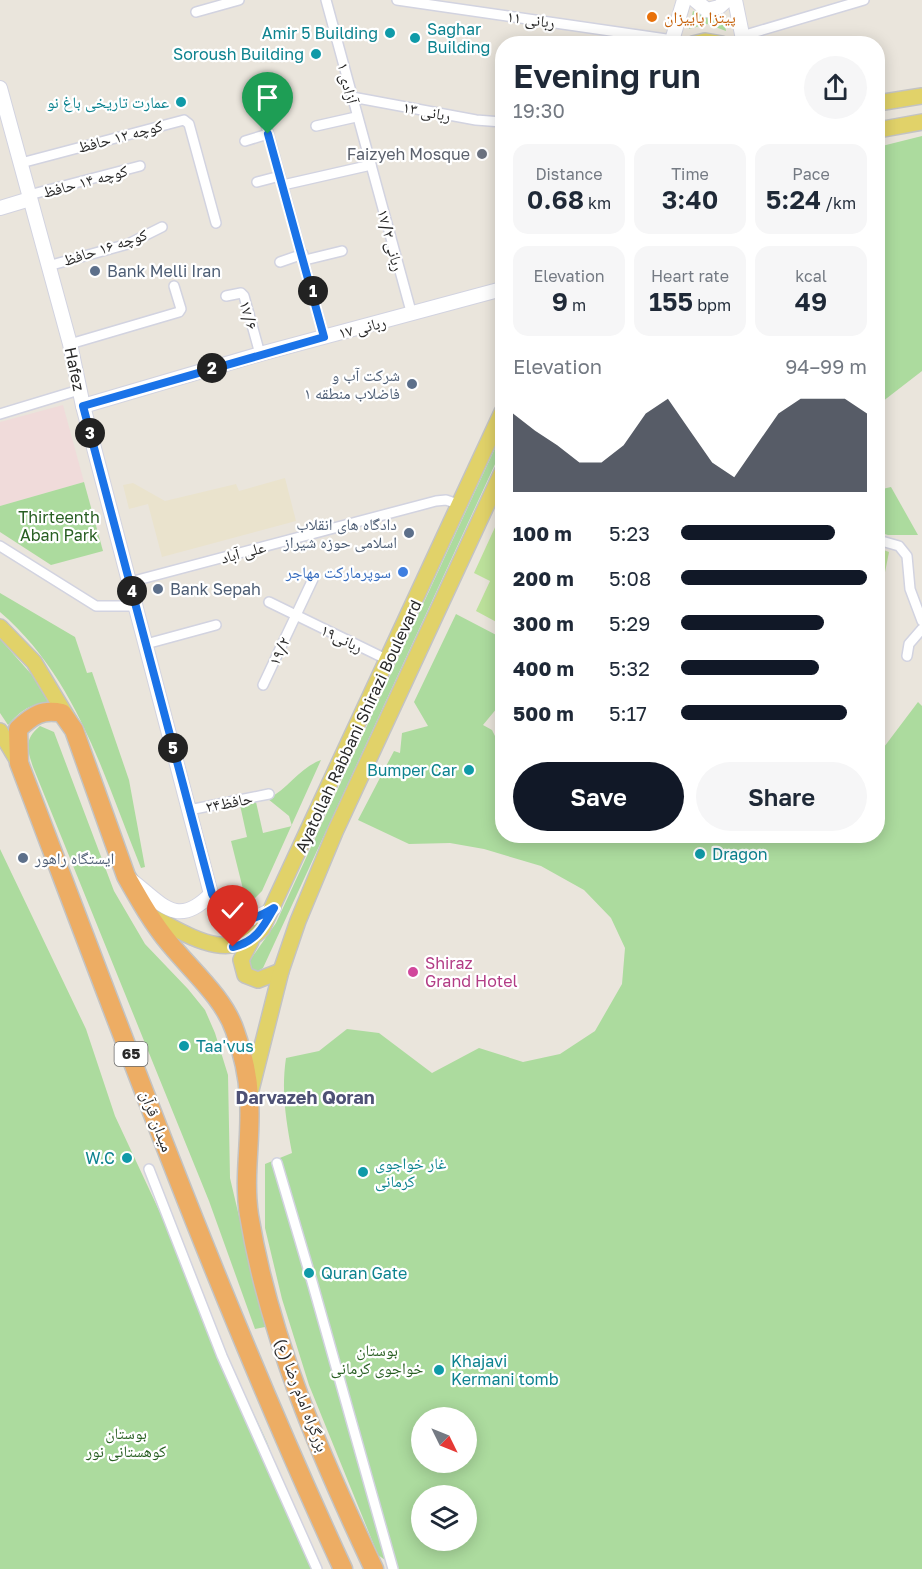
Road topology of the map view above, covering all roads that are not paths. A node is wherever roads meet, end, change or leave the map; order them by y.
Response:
1 (239, 0) edge
2 (326, 0) edge
3 (397, 0) edge
4 (684, 0) edge
5 (695, 0) edge
6 (727, 0) edge
7 (735, 0) edge
8 (864, 0) edge
9 (196, 12) dead end
10 (634, 36) edge
11 (674, 36) edge
12 (742, 36) edge
13 (755, 36) edge
14 (0, 87) edge
15 (922, 96) edge
16 (351, 97) junction
17 (885, 102) edge
18 (356, 117) junction
19 (495, 121) edge
20 (922, 122) edge
21 (316, 126) dead end
22 (885, 129) edge
23 (245, 141) dead end
24 (21, 163) junction
25 (370, 165) junction
26 (140, 166) dead end
27 (281, 181) junction
28 (257, 182) dead end
29 (30, 197) junction
30 (0, 208) edge
31 (216, 223) dead end
32 (162, 228) dead end
33 (342, 251) dead end
34 (304, 257) junction
35 (280, 262) dead end
36 (48, 266) junction
37 (174, 286) dead end
38 (495, 291) edge
39 (226, 296) dead end
40 (412, 315) junction
41 (324, 337) junction
42 (70, 344) junction
43 (260, 354) junction
44 (79, 390) junction
45 (83, 406) junction
46 (0, 414) edge
47 (495, 428) edge
48 (495, 487) edge
49 (461, 505) junction
50 (885, 542) edge
51 (0, 546) edge
52 (313, 579) dead end
53 (130, 582) junction
54 (269, 602) dead end
55 (136, 606) junction
56 (296, 616) junction
57 (922, 621) edge
58 (216, 625) dead end
59 (0, 627) edge
60 (922, 629) edge
61 (146, 644) junction
62 (907, 656) dead end
63 (388, 660) junction
64 (263, 686) dead end
65 (74, 730) junction
66 (0, 731) edge
67 (19, 764) junction
68 (269, 794) dead end
69 (189, 810) junction
70 (126, 876) junction
71 (212, 894) junction
72 (274, 908) junction
73 (152, 917) junction
74 (251, 941) junction
75 (281, 971) junction
76 (249, 1097) junction
77 (278, 1163) dead end
78 (148, 1169) dead end
79 (245, 1344) joint
80 (317, 1569) edge
81 (344, 1569) edge
82 (374, 1569) edge
83 (393, 1569) edge

1 - 9 street
2 - 16 street, آزادی ۱
3 - 10 street, ربانی ۱۱
4 - 11 main road
5 - 6 main road
7 - 12 main road
8 - 13 street
14 - 24 main road, Hafez
15 - 17 main road
16 - 18 street, آزادی ۱
16 - 19 street, ربانی ۱۳
18 - 21 street
18 - 25 street, آزادی ۱
20 - 22 main road
23 - 27 street
24 - 29 main road, Hafez
24 - 31 street, کوچه ۱۲ حافظ
25 - 27 street
25 - 40 street, ربانی ۱۷/۲
26 - 29 street, کوچه ۱۴ حافظ
27 - 28 street
27 - 34 street
29 - 30 main road
29 - 36 main road, Hafez
32 - 36 street, کوچه ۱۶ حافظ
33 - 34 street
34 - 35 street
34 - 41 street
36 - 42 main road, Hafez
37 - 42 street
38 - 40 main road, ربانی ۱۷
39 - 43 street, ۱۷/۶
40 - 41 main road, ربانی ۱۷
41 - 43 main road, ربانی ۱۷
42 - 44 main road, Hafez
43 - 45 main road, ربانی ۱۷
44 - 45 main road, Hafez
44 - 46 street
45 - 53 main road, Hafez
47 - 49 main road, Ayatollah Rabbani Shirazi Boulevard
48 - 75 main road, Ayatollah Rabbani Shirazi Boulevard
49 - 53 street, علی آباد
49 - 63 main road, Ayatollah Rabbani Shirazi Boulevard
50 - 57 street
51 - 55 street
52 - 56 street, ۱۹/۲
53 - 55 main road, Hafez
54 - 56 street, ربانی۱۹
55 - 61 main road, Hafez
56 - 63 street, ربانی۱۹
56 - 64 street, ۱۹/۲
58 - 61 street
59 - 65 main road, 65
60 - 62 street
61 - 69 main road, Hafez
63 - 72 main road, Ayatollah Rabbani Shirazi Boulevard
65 - 67 highway, 65
65 - 70 highway, 65
66 - 67 main road, 65
67 - 79 highway, میدان قرآن / 65
68 - 69 street, حافظ۲۴
69 - 71 main road, Hafez
70 - 71 main road
70 - 73 highway, 65
71 - 72 main road
72 - 74 main road, Ayatollah Rabbani Shirazi Boulevard
73 - 74 main road
73 - 76 highway, 65
74 - 75 main road
75 - 76 main road, Ayatollah Rabbani Shirazi Boulevard
76 - 82 highway, بزرگراه امام رضا (ع) / 65
77 - 83 street
78 - 80 street
79 - 81 highway, بزرگراه امام رضا (ع) / 65

